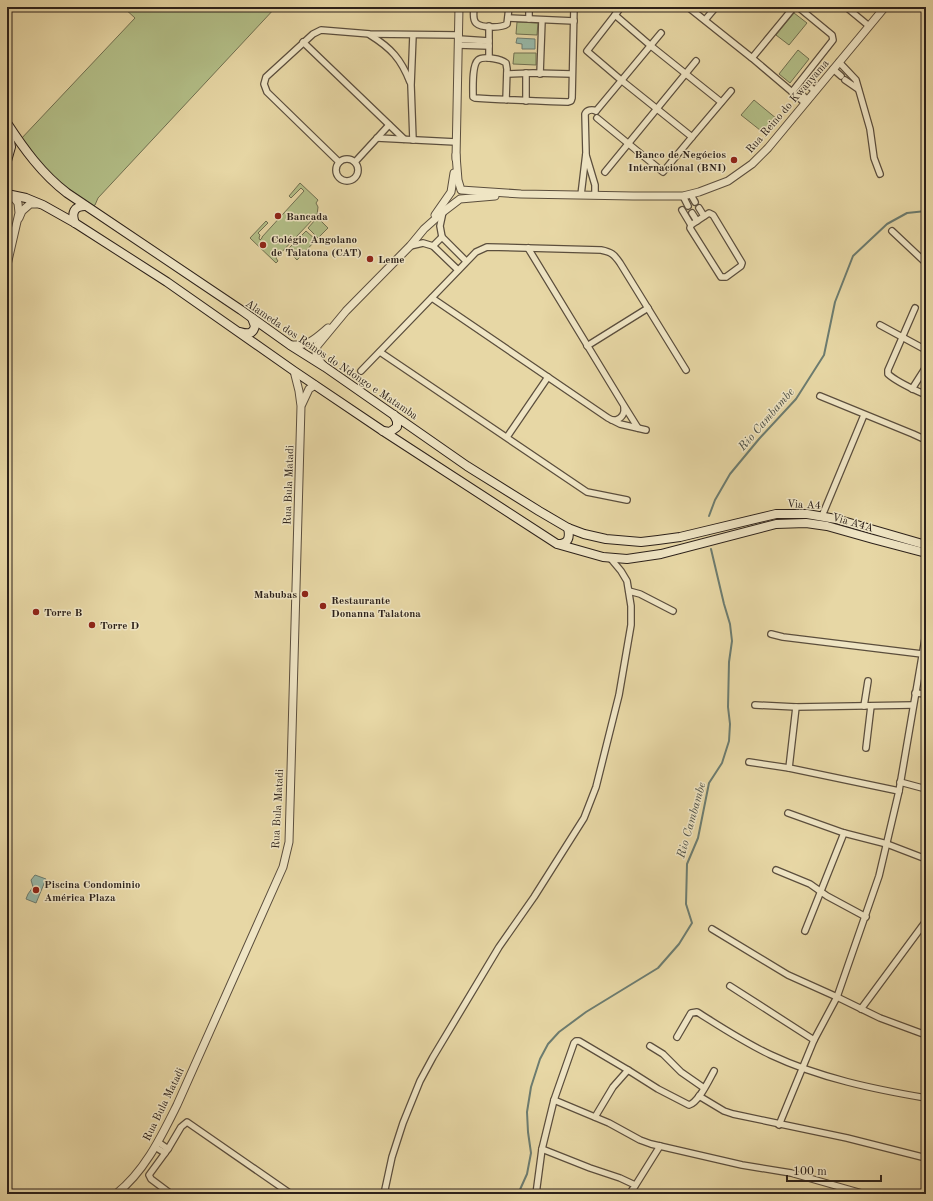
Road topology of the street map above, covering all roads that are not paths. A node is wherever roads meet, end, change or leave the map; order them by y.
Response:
1 (459, 7) edge
2 (474, 7) edge
3 (509, 7) edge
4 (529, 7) edge
5 (574, 7) edge
6 (621, 7) edge
7 (688, 7) edge
8 (716, 7) edge
9 (794, 7) edge
10 (798, 7) edge
11 (846, 7) edge
12 (885, 7) edge
13 (615, 14) junction
14 (508, 18) junction
15 (529, 19) junction
16 (542, 20) junction
17 (705, 20) junction
18 (574, 21) junction
19 (489, 26) junction
20 (869, 26) junction
21 (661, 33) dead end
22 (370, 34) junction
23 (413, 35) junction
24 (459, 40) junction
25 (303, 42) junction
26 (489, 43) junction
27 (651, 46) junction
28 (489, 58) junction
29 (752, 58) junction
30 (696, 61) dead end
31 (839, 62) junction
32 (833, 70) junction
33 (526, 73) junction
34 (686, 73) junction
35 (507, 74) junction
36 (540, 74) junction
37 (572, 74) junction
38 (621, 80) junction
39 (805, 83) junction
40 (411, 85) junction
41 (858, 88) junction
42 (731, 91) dead end
43 (815, 91) junction
44 (796, 92) junction
45 (506, 100) junction
46 (526, 101) junction
47 (807, 101) junction
48 (721, 102) junction
49 (657, 109) junction
50 (596, 111) junction
51 (585, 116) junction
52 (597, 118) junction
53 (590, 120) junction
54 (7, 124) edge
55 (389, 125) junction
56 (586, 126) junction
57 (7, 127) edge
58 (692, 137) junction
59 (378, 138) junction
60 (404, 139) junction
61 (413, 140) junction
62 (456, 142) junction
63 (628, 143) junction
64 (586, 153) junction
65 (456, 155) junction
66 (7, 161) edge
67 (339, 162) junction
68 (355, 162) junction
69 (604, 172) dead end
70 (880, 174) dead end
71 (582, 185) junction
72 (595, 185) junction
73 (461, 190) junction
74 (451, 192) junction
75 (8, 194) edge
76 (521, 194) junction
77 (691, 194) junction
78 (581, 195) junction
79 (595, 196) junction
80 (682, 196) junction
81 (460, 199) junction
82 (695, 202) dead end
83 (43, 205) junction
84 (85, 206) junction
85 (688, 206) dead end
86 (699, 208) dead end
87 (682, 210) dead end
88 (443, 212) junction
89 (692, 213) dead end
90 (704, 216) junction
91 (697, 221) junction
92 (75, 223) junction
93 (691, 225) junction
94 (16, 226) junction
95 (424, 229) junction
96 (892, 230) dead end
97 (442, 237) junction
98 (410, 246) junction
99 (433, 246) junction
100 (528, 248) junction
101 (466, 261) junction
102 (926, 263) edge
103 (7, 265) edge
104 (458, 270) junction
105 (432, 298) junction
106 (648, 308) junction
107 (915, 308) dead end
108 (341, 316) junction
109 (252, 318) junction
110 (880, 325) dead end
111 (239, 332) junction
112 (902, 337) junction
113 (290, 345) junction
114 (587, 346) junction
115 (925, 348) edge
116 (380, 352) junction
117 (325, 367) junction
118 (926, 367) edge
119 (686, 370) dead end
120 (294, 371) junction
121 (361, 371) dead end
122 (548, 377) junction
123 (315, 385) junction
124 (912, 389) junction
125 (926, 395) edge
126 (820, 396) dead end
127 (623, 404) junction
128 (301, 406) junction
129 (394, 415) junction
130 (864, 415) junction
131 (608, 418) junction
132 (638, 428) junction
133 (646, 430) dead end
134 (383, 431) junction
135 (507, 437) junction
136 (926, 440) edge
137 (626, 500) dead end
138 (822, 516) junction
139 (568, 528) junction
140 (680, 536) joint
141 (557, 544) junction
142 (926, 545) edge
143 (926, 553) edge
144 (612, 559) junction
145 (630, 591) junction
146 (673, 611) dead end
147 (926, 633) edge
148 (771, 634) dead end
149 (922, 654) junction
150 (868, 681) dead end
151 (915, 693) junction
152 (926, 694) edge
153 (913, 705) junction
154 (755, 706) dead end
155 (864, 706) junction
156 (871, 706) junction
157 (796, 707) junction
158 (866, 748) dead end
159 (749, 762) dead end
160 (789, 768) junction
161 (900, 782) junction
162 (926, 789) edge
163 (899, 791) junction
164 (788, 813) dead end
165 (844, 833) junction
166 (887, 844) junction
167 (926, 859) edge
168 (776, 870) dead end
169 (820, 891) junction
170 (866, 917) junction
171 (926, 921) edge
172 (712, 929) dead end
173 (805, 931) dead end
174 (730, 986) dead end
175 (837, 997) junction
176 (861, 1009) junction
177 (926, 1035) edge
178 (677, 1038) dead end
179 (814, 1040) junction
180 (650, 1046) dead end
181 (803, 1068) junction
182 (628, 1070) junction
183 (714, 1071) dead end
184 (704, 1088) junction
185 (699, 1096) junction
186 (926, 1098) edge
187 (554, 1100) junction
188 (595, 1117) junction
189 (779, 1125) junction
190 (157, 1144) junction
191 (660, 1146) junction
192 (542, 1149) junction
193 (167, 1151) junction
194 (926, 1158) edge
195 (632, 1190) edge
196 (116, 1194) edge
197 (172, 1194) edge
198 (291, 1194) edge
199 (384, 1194) edge
200 (536, 1194) edge
201 (639, 1194) edge
202 (865, 1194) edge

1 - 24 street
2 - 19 street
3 - 14 street
4 - 15 street
5 - 18 street
6 - 13 street
7 - 17 street
8 - 17 street
9 - 29 street
10 - 39 street
11 - 20 street
12 - 20 street, Rua Reino do Kwanyama
13 - 27 street
13 - 38 street
14 - 15 street
14 - 19 street
15 - 16 street
16 - 18 street
16 - 36 street
17 - 29 street
18 - 37 street
19 - 26 street
20 - 31 street, Rua Reino do Kwanyama
21 - 27 street
22 - 23 street
22 - 25 street
22 - 40 street
23 - 24 street
23 - 40 street
24 - 26 street
24 - 62 street
25 - 55 street
25 - 67 street
26 - 28 street
27 - 34 street
27 - 38 street
28 - 35 street
28 - 45 street
29 - 44 street
30 - 34 street
31 - 32 street, Rua Reino do Kwanyama
31 - 41 street
32 - 41 street
32 - 43 street, Rua Reino do Kwanyama
33 - 35 street
33 - 36 street
33 - 46 street
34 - 48 street
34 - 49 street
35 - 45 street
36 - 37 street
37 - 46 street
38 - 49 street
38 - 50 street
39 - 43 street
39 - 44 street
40 - 61 street
41 - 70 street
42 - 48 street
43 - 47 street, Rua Reino do Kwanyama
44 - 47 street
44 - 47 street
45 - 46 street
47 - 77 street, Rua Reino do Kwanyama
48 - 58 street
49 - 58 street
49 - 63 street
50 - 51 street
50 - 52 street
51 - 53 street
51 - 56 street
52 - 53 street
52 - 63 street
53 - 56 street
54 - 84 main road, Alameda dos Reinos do Ndongo e Matamba
55 - 59 street
55 - 60 street
56 - 64 street
57 - 66 main road
58 - 63 street
59 - 60 street
59 - 68 street
60 - 61 street
61 - 62 street
62 - 65 street
63 - 69 street
64 - 71 street
64 - 72 street
65 - 73 street
65 - 74 street
67 - 68 street
67 - 68 street
71 - 72 street
71 - 78 street
72 - 79 street
73 - 74 street
73 - 76 street, Rua Reino do Kwanyama
73 - 81 street
74 - 81 street
74 - 95 street
75 - 83 main road
75 - 94 street
76 - 78 street, Rua Reino do Kwanyama
76 - 81 street, Rua Reino do Kwanyama
77 - 80 street, Rua Reino do Kwanyama
77 - 82 street
78 - 79 street, Rua Reino do Kwanyama
79 - 80 street, Rua Reino do Kwanyama
80 - 85 street
81 - 88 street
83 - 92 main road
83 - 94 street
84 - 92 main road
84 - 109 main road, Alameda dos Reinos do Ndongo e Matamba
86 - 90 street
87 - 93 street
88 - 95 street
88 - 97 street
89 - 91 street
90 - 91 street
90 - 93 street
91 - 93 street
92 - 111 main road
94 - 103 street
95 - 98 street
96 - 102 street
97 - 99 street
97 - 101 street
98 - 99 street
98 - 108 street
99 - 104 street
100 - 101 street
100 - 106 street
100 - 114 street
101 - 104 street
104 - 105 street
105 - 116 street
105 - 122 street
106 - 114 street
106 - 119 street
107 - 112 street
108 - 113 street
108 - 117 street
109 - 111 main road
109 - 113 main road, Alameda dos Reinos do Ndongo e Matamba
110 - 112 street
111 - 120 main road
112 - 115 street
112 - 124 street
113 - 117 main road, Alameda dos Reinos do Ndongo e Matamba
114 - 127 street
116 - 121 street
116 - 135 street
117 - 129 main road, Alameda dos Reinos do Ndongo e Matamba
118 - 124 street
120 - 123 main road
120 - 128 street, Rua Bula Matadi
122 - 131 street
122 - 135 street
123 - 128 street, Rua Bula Matadi
123 - 134 main road
124 - 125 street
126 - 130 street
127 - 131 street
127 - 132 street
128 - 190 street, Rua Bula Matadi
129 - 134 main road
129 - 139 main road, Alameda dos Reinos do Ndongo e Matamba
130 - 136 street
130 - 138 street
131 - 132 street
132 - 133 street
134 - 141 main road
135 - 137 street
138 - 140 main road, Via A4
138 - 142 main road, Via A4
139 - 140 main road, Alameda dos Reinos do Ndongo e Matamba
139 - 141 main road
141 - 144 main road
143 - 144 main road, Via A4A
144 - 145 street
145 - 146 street
145 - 199 street
147 - 149 street
148 - 149 street
149 - 151 street
150 - 155 street
151 - 152 street
151 - 153 street
153 - 156 street
153 - 161 street
154 - 157 street
155 - 156 street
155 - 157 street
156 - 158 street
157 - 160 street
159 - 160 street
160 - 163 street
161 - 162 street
161 - 163 street
163 - 166 street
164 - 165 street
165 - 166 street
165 - 169 street
166 - 167 street
166 - 170 street
168 - 169 street
169 - 170 street
169 - 173 street
170 - 175 street
171 - 176 street
172 - 175 street
174 - 179 street
175 - 176 street
175 - 179 street
176 - 177 street
178 - 181 street
179 - 181 street
180 - 184 street
181 - 186 street
181 - 189 street
182 - 185 street
182 - 187 street
182 - 188 street
183 - 184 street
184 - 185 street
185 - 189 street
187 - 188 street
187 - 192 street
188 - 191 street
189 - 194 street
190 - 193 street
190 - 196 street, Rua Bula Matadi
191 - 195 street
191 - 202 street
192 - 195 street
192 - 200 street
193 - 197 street
193 - 198 street
195 - 201 street

